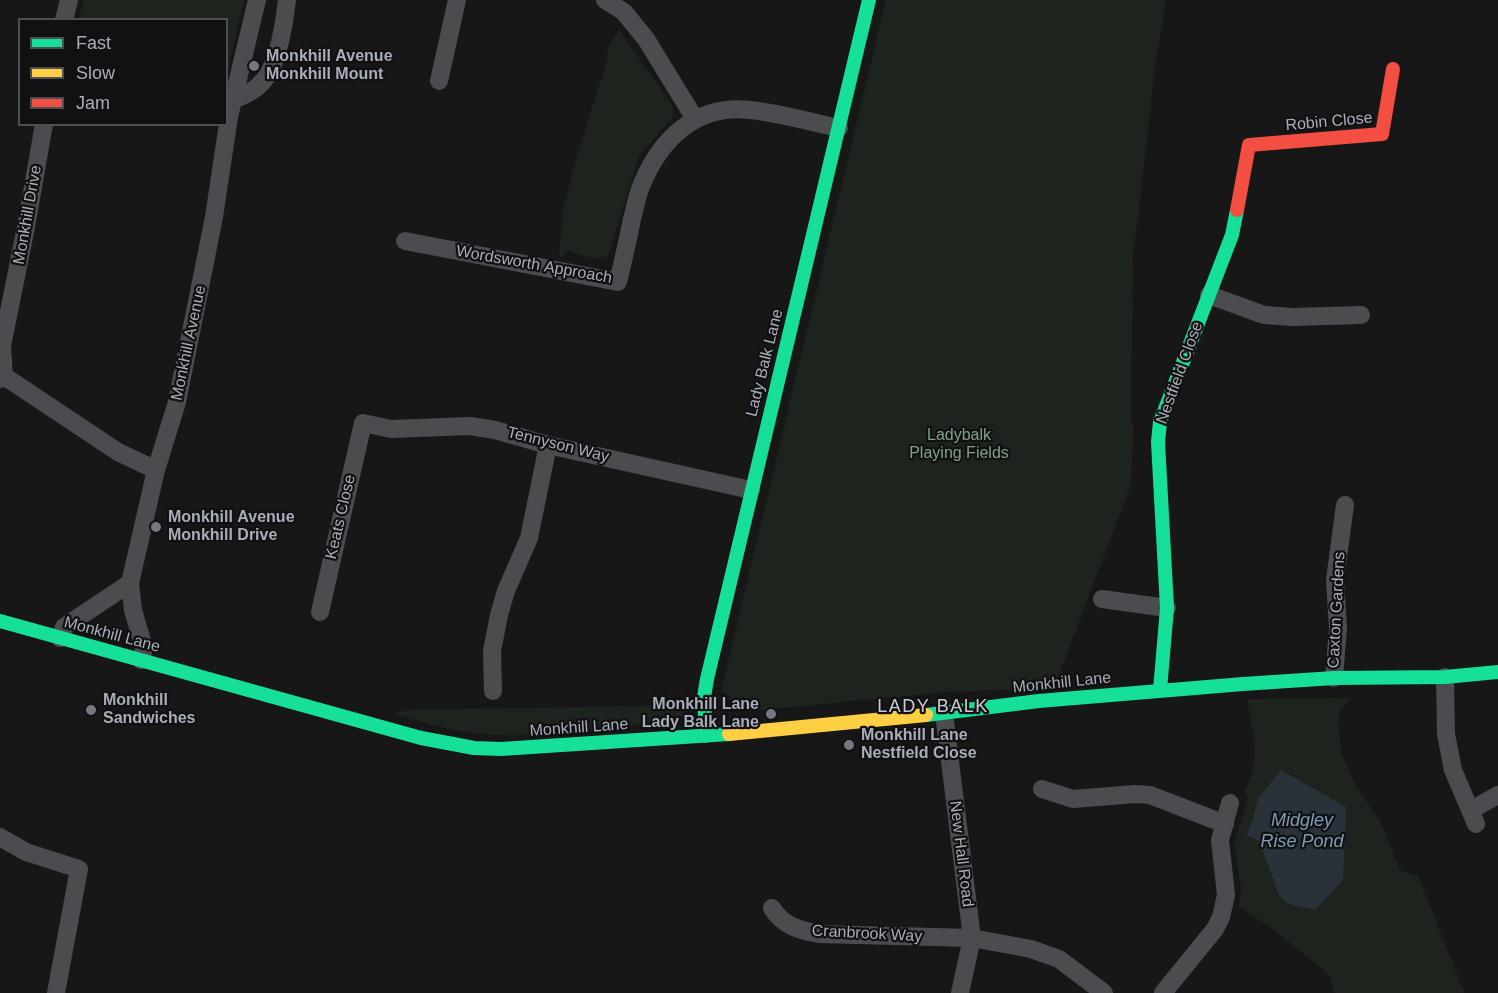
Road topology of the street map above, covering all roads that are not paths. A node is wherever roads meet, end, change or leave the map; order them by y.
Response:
1 (69, 0) edge
2 (257, 0) edge
3 (287, 0) edge
4 (457, 0) edge
5 (605, 0) edge
6 (869, 0) edge
7 (628, 6) edge
8 (64, 18) edge
9 (1393, 69) dead end
10 (439, 81) dead end
11 (233, 100) junction
12 (695, 118) junction
13 (44, 126) edge
14 (839, 128) junction
15 (1249, 145) joint
16 (405, 241) dead end
17 (1209, 295) junction
18 (1361, 315) dead end
19 (2, 378) edge
20 (363, 423) joint
21 (548, 445) junction
22 (156, 470) junction
23 (751, 490) junction
24 (1346, 506) dead end
25 (130, 583) junction
26 (1102, 599) dead end
27 (1167, 608) junction
28 (320, 612) dead end
29 (0, 621) edge
30 (60, 638) junction
31 (141, 660) junction
32 (1498, 672) edge
33 (1445, 677) junction
34 (1334, 678) junction
35 (1160, 690) junction
36 (493, 691) dead end
37 (944, 714) junction
38 (706, 736) junction
39 (1042, 789) dead end
40 (1498, 795) edge
41 (1230, 803) dead end
42 (1225, 824) junction
43 (0, 837) edge
44 (772, 908) dead end
45 (972, 938) junction
46 (56, 993) edge
47 (960, 993) edge
48 (1104, 993) edge
49 (1163, 993) edge

1 - 8 street
2 - 11 street, Monkhill Avenue
3 - 11 street
4 - 10 street
5 - 7 street
6 - 14 street, Lady Balk Lane
7 - 12 street
9 - 15 street, Robin Close
11 - 22 street, Monkhill Avenue
12 - 14 street, Wordsworth Approach
12 - 16 street, Wordsworth Approach
13 - 19 street, Monkhill Drive
14 - 23 street, Lady Balk Lane
15 - 17 street, Nestfield Close
17 - 18 street
17 - 27 street, Nestfield Close
19 - 22 street, Monkhill Drive
20 - 21 street, Tennyson Way
20 - 28 street, Keats Close
21 - 23 street, Tennyson Way
21 - 36 street
22 - 25 street, Monkhill Avenue
23 - 38 street, Lady Balk Lane
24 - 34 street, Caxton Gardens
25 - 30 street
25 - 31 street, Monkhill Avenue
26 - 27 street
27 - 35 street, Nestfield Close
29 - 30 street, Monkhill Lane
30 - 31 street, Monkhill Lane
31 - 38 street, Monkhill Lane
32 - 33 street, Monkhill Lane
33 - 34 street, Monkhill Lane
33 - 40 street
34 - 35 street, Monkhill Lane
35 - 37 street, Monkhill Lane
37 - 38 street, Monkhill Lane
37 - 45 street, New Hall Road
39 - 42 street
41 - 42 street
42 - 49 street
43 - 46 street
44 - 45 street, Cranbrook Way
45 - 47 street, New Hall Road
45 - 48 street, Cranbrook Way

